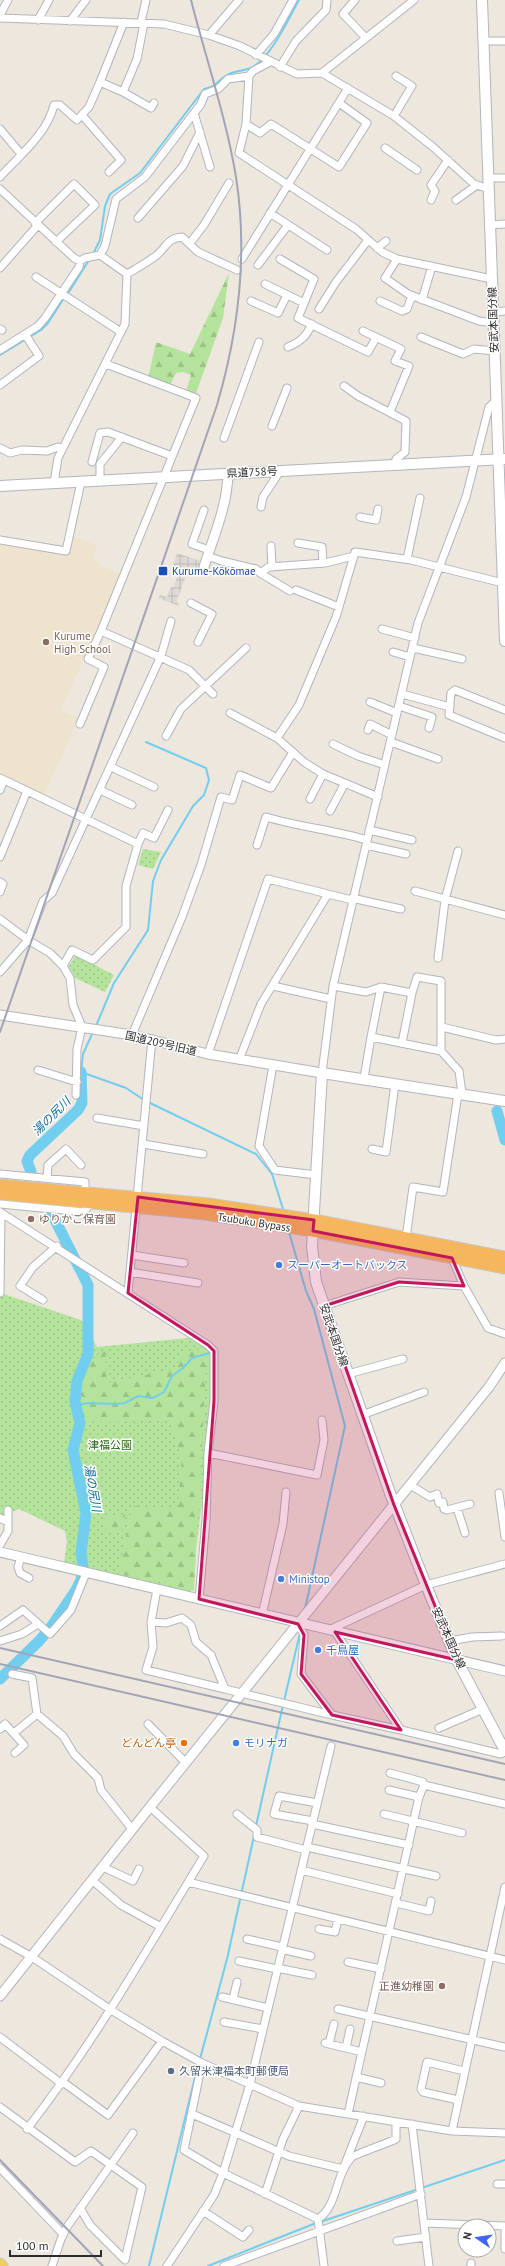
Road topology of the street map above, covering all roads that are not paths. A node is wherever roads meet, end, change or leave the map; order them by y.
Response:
1 (8, 0) edge
2 (49, 0) edge
3 (86, 0) edge
4 (146, 0) edge
5 (239, 0) edge
6 (293, 0) edge
7 (326, 0) edge
8 (355, 0) edge
9 (414, 0) edge
10 (482, 0) edge
11 (0, 17) edge
12 (38, 20) junction
13 (70, 21) junction
14 (124, 22) junction
15 (143, 23) junction
16 (209, 35) junction
17 (366, 38) junction
18 (483, 41) junction
19 (505, 41) edge
20 (256, 54) junction
21 (270, 62) junction
22 (280, 67) junction
23 (322, 73) junction
24 (249, 76) junction
25 (396, 76) dead end
26 (100, 82) junction
27 (348, 88) junction
28 (123, 92) junction
29 (154, 103) dead end
30 (339, 103) junction
31 (194, 113) junction
32 (82, 115) junction
33 (394, 116) junction
34 (246, 124) junction
35 (0, 130) edge
36 (200, 132) junction
37 (311, 148) junction
38 (385, 148) dead end
39 (21, 154) junction
40 (448, 160) junction
41 (210, 167) dead end
42 (417, 170) dead end
43 (109, 172) dead end
44 (0, 177) edge
45 (488, 178) junction
46 (505, 178) edge
47 (229, 183) dead end
48 (288, 184) junction
49 (477, 185) junction
50 (0, 189) edge
51 (489, 189) junction
52 (431, 200) dead end
53 (456, 200) dead end
54 (270, 213) junction
55 (138, 218) dead end
56 (36, 224) junction
57 (505, 224) edge
58 (288, 225) junction
59 (489, 225) junction
60 (368, 240) junction
61 (386, 241) dead end
62 (56, 242) junction
63 (190, 243) junction
64 (376, 248) junction
65 (327, 250) dead end
66 (100, 255) junction
67 (242, 259) dead end
68 (280, 259) dead end
69 (397, 259) junction
70 (80, 261) junction
71 (258, 265) dead end
72 (432, 266) junction
73 (0, 268) edge
74 (237, 270) dead end
75 (127, 274) junction
76 (36, 277) dead end
77 (492, 279) junction
78 (265, 284) dead end
79 (61, 294) junction
80 (287, 295) junction
81 (412, 296) junction
82 (422, 300) junction
83 (251, 301) dead end
84 (380, 301) dead end
85 (304, 303) junction
86 (319, 309) dead end
87 (505, 311) edge
88 (493, 312) junction
89 (493, 323) junction
90 (312, 324) junction
91 (363, 331) dead end
92 (121, 332) junction
93 (25, 334) junction
94 (421, 337) dead end
95 (376, 338) junction
96 (259, 342) dead end
97 (288, 347) dead end
98 (0, 350) edge
99 (494, 351) junction
100 (106, 364) junction
101 (0, 385) edge
102 (344, 386) dead end
103 (287, 388) dead end
104 (496, 401) junction
105 (390, 412) junction
106 (272, 426) dead end
107 (122, 437) junction
108 (224, 438) dead end
109 (0, 448) edge
110 (62, 449) junction
111 (172, 456) junction
112 (502, 459) edge
113 (475, 460) junction
114 (92, 462) dead end
115 (395, 465) junction
116 (280, 471) junction
117 (228, 474) junction
118 (164, 477) junction
119 (100, 481) junction
120 (81, 482) junction
121 (54, 483) junction
122 (0, 486) edge
123 (420, 498) dead end
124 (261, 507) dead end
125 (378, 509) dead end
126 (204, 510) dead end
127 (360, 517) dead end
128 (0, 540) edge
129 (298, 543) dead end
130 (271, 546) dead end
131 (208, 553) junction
132 (354, 556) junction
133 (407, 559) junction
134 (323, 563) junction
135 (439, 566) junction
136 (204, 567) dead end
137 (272, 567) junction
138 (260, 573) junction
139 (503, 583) junction
140 (192, 603) dead end
141 (339, 607) junction
142 (172, 621) dead end
143 (382, 629) dead end
144 (101, 631) junction
145 (415, 638) junction
146 (505, 641) edge
147 (198, 642) dead end
148 (246, 648) dead end
149 (413, 648) junction
150 (393, 652) dead end
151 (161, 656) junction
152 (410, 657) junction
153 (462, 659) dead end
154 (206, 685) junction
155 (214, 694) dead end
156 (402, 694) junction
157 (370, 702) dead end
158 (450, 707) junction
159 (398, 710) junction
160 (505, 710) edge
161 (230, 713) dead end
162 (80, 724) dead end
163 (429, 728) dead end
164 (368, 730) dead end
165 (166, 736) dead end
166 (277, 738) junction
167 (392, 738) junction
168 (505, 738) edge
169 (332, 744) dead end
170 (293, 752) junction
171 (438, 759) dead end
172 (385, 765) junction
173 (111, 767) junction
174 (323, 774) junction
175 (2, 779) edge
176 (345, 783) junction
177 (154, 787) dead end
178 (0, 790) edge
179 (100, 790) junction
180 (27, 791) junction
181 (378, 797) junction
182 (310, 798) dead end
183 (132, 805) dead end
184 (168, 810) dead end
185 (330, 811) dead end
186 (87, 818) junction
187 (369, 830) junction
188 (412, 840) dead end
189 (366, 843) junction
190 (138, 844) junction
191 (257, 845) dead end
192 (458, 851) dead end
193 (406, 854) dead end
194 (0, 857) edge
195 (0, 882) edge
196 (415, 891) dead end
197 (0, 892) edge
198 (328, 894) junction
199 (352, 899) junction
200 (445, 900) junction
201 (401, 909) dead end
202 (505, 915) edge
203 (0, 918) edge
204 (28, 940) junction
205 (438, 958) dead end
206 (63, 966) junction
207 (0, 972) edge
208 (273, 986) junction
209 (333, 986) junction
210 (381, 988) junction
211 (412, 993) junction
212 (331, 998) junction
213 (0, 1015) edge
214 (82, 1027) junction
215 (442, 1027) junction
216 (132, 1035) junction
217 (371, 1037) junction
218 (152, 1039) junction
219 (505, 1039) edge
220 (402, 1043) junction
221 (441, 1051) junction
222 (208, 1054) junction
223 (239, 1060) junction
224 (273, 1065) junction
225 (38, 1070) dead end
226 (322, 1073) junction
227 (364, 1078) junction
228 (77, 1082) junction
229 (395, 1084) junction
230 (460, 1094) junction
231 (76, 1095) dead end
232 (505, 1101) edge
233 (97, 1118) dead end
234 (144, 1126) junction
235 (143, 1144) junction
236 (372, 1150) dead end
237 (203, 1154) dead end
238 (81, 1164) dead end
239 (0, 1174) edge
240 (316, 1174) junction
241 (47, 1178) junction
242 (0, 1185) edge
243 (85, 1193) junction
244 (0, 1194) edge
245 (52, 1194) junction
246 (91, 1203) junction
247 (138, 1203) junction
248 (0, 1204) edge
249 (0, 1212) edge
250 (314, 1220) junction
251 (313, 1232) junction
252 (406, 1238) junction
253 (57, 1246) junction
254 (132, 1255) junction
255 (505, 1257) edge
256 (452, 1258) junction
257 (184, 1263) dead end
258 (505, 1268) edge
259 (130, 1272) junction
260 (198, 1283) dead end
261 (464, 1286) junction
262 (0, 1293) edge
263 (128, 1293) junction
264 (43, 1300) dead end
265 (324, 1306) junction
266 (505, 1334) edge
267 (402, 1359) dead end
268 (505, 1363) edge
269 (348, 1374) junction
270 (424, 1392) dead end
271 (362, 1415) junction
272 (322, 1420) dead end
273 (208, 1454) junction
274 (410, 1485) junction
275 (286, 1492) dead end
276 (499, 1493) dead end
277 (470, 1504) dead end
278 (394, 1505) junction
279 (457, 1508) junction
280 (8, 1510) dead end
281 (0, 1518) edge
282 (8, 1522) junction
283 (465, 1533) dead end
284 (505, 1537) edge
285 (0, 1545) edge
286 (0, 1552) edge
287 (21, 1557) junction
288 (505, 1564) edge
289 (86, 1573) junction
290 (29, 1578) dead end
291 (426, 1585) junction
292 (157, 1589) junction
293 (199, 1599) junction
294 (262, 1615) junction
295 (151, 1622) junction
296 (38, 1624) junction
297 (298, 1624) junction
298 (0, 1626) edge
299 (332, 1631) junction
300 (502, 1636) dead end
301 (0, 1641) edge
302 (450, 1641) junction
303 (457, 1660) junction
304 (505, 1671) edge
305 (12, 1674) dead end
306 (225, 1689) junction
307 (242, 1694) junction
308 (483, 1709) junction
309 (37, 1714) junction
310 (332, 1715) junction
311 (148, 1724) dead end
312 (439, 1728) dead end
313 (0, 1729) edge
314 (401, 1730) junction
315 (14, 1733) junction
316 (331, 1746) dead end
317 (505, 1751) edge
318 (15, 1753) dead end
319 (186, 1763) junction
320 (390, 1774) dead end
321 (424, 1785) junction
322 (390, 1790) dead end
323 (420, 1797) junction
324 (317, 1803) junction
325 (505, 1804) edge
326 (150, 1807) junction
327 (237, 1814) dead end
328 (384, 1814) dead end
329 (414, 1821) junction
330 (312, 1822) junction
331 (132, 1829) junction
332 (462, 1832) dead end
333 (409, 1845) junction
334 (306, 1848) junction
335 (103, 1867) junction
336 (140, 1869) dead end
337 (404, 1869) junction
338 (301, 1870) junction
339 (436, 1876) dead end
340 (92, 1880) junction
341 (188, 1882) junction
342 (505, 1887) edge
343 (398, 1894) junction
344 (431, 1901) dead end
345 (396, 1903) junction
346 (291, 1908) junction
347 (338, 1919) junction
348 (161, 1927) junction
349 (319, 1929) dead end
350 (390, 1932) junction
351 (0, 1939) edge
352 (247, 1939) dead end
353 (282, 1948) junction
354 (311, 1956) dead end
355 (489, 1956) junction
356 (32, 1957) junction
357 (505, 1960) edge
358 (238, 1961) dead end
359 (348, 1962) dead end
360 (277, 1968) junction
361 (381, 1969) junction
362 (312, 1975) dead end
363 (237, 1982) dead end
364 (1, 1993) edge
365 (222, 1997) dead end
366 (233, 1999) junction
367 (268, 2008) junction
368 (338, 2009) dead end
369 (111, 2010) junction
370 (370, 2018) junction
371 (224, 2022) dead end
372 (334, 2024) dead end
373 (263, 2029) junction
374 (350, 2029) dead end
375 (0, 2037) edge
376 (471, 2040) junction
377 (162, 2041) junction
378 (504, 2047) dead end
379 (346, 2048) junction
380 (362, 2052) junction
381 (202, 2063) junction
382 (464, 2071) junction
383 (356, 2077) junction
384 (62, 2083) junction
385 (381, 2083) dead end
386 (250, 2084) junction
387 (458, 2100) junction
388 (299, 2106) junction
389 (0, 2107) edge
390 (192, 2114) junction
391 (348, 2114) junction
392 (364, 2116) junction
393 (396, 2122) junction
394 (412, 2124) junction
395 (27, 2128) junction
396 (452, 2131) junction
397 (133, 2133) dead end
398 (235, 2133) junction
399 (505, 2134) edge
400 (279, 2151) junction
401 (111, 2164) junction
402 (0, 2168) edge
403 (343, 2169) junction
404 (223, 2173) junction
405 (265, 2194) junction
406 (421, 2194) junction
407 (80, 2208) junction
408 (203, 2211) junction
409 (318, 2219) junction
410 (425, 2223) junction
411 (505, 2226) edge
412 (249, 2230) dead end
413 (320, 2230) junction
414 (64, 2234) junction
415 (426, 2237) junction
416 (397, 2241) dead end
417 (504, 2249) edge
418 (52, 2266) edge
419 (166, 2266) edge
420 (224, 2266) edge
421 (324, 2266) edge
422 (428, 2266) edge

1 - 11 street
2 - 12 street
3 - 13 street
4 - 15 street
5 - 16 street
6 - 20 street
7 - 22 street
8 - 17 street
9 - 17 street
10 - 18 main road, 安武本国分線
11 - 12 street
12 - 13 street
13 - 14 street
14 - 15 street
14 - 26 street
15 - 16 street
15 - 28 street
16 - 20 street
17 - 23 street
18 - 19 street
18 - 45 main road, 安武本国分線
20 - 21 street
21 - 22 street
21 - 24 street
22 - 23 street
23 - 27 street
24 - 31 street
24 - 34 street
25 - 33 street
26 - 28 street
26 - 32 street
27 - 30 street
27 - 33 street
28 - 29 street
30 - 37 street
30 - 37 street
31 - 36 street
31 - 66 street
32 - 39 street
32 - 43 street
33 - 40 street
34 - 37 street
34 - 48 street
35 - 39 street
36 - 41 street
36 - 55 street
37 - 48 street
38 - 42 street
39 - 44 street
40 - 49 street
40 - 52 street
45 - 46 street
45 - 51 main road, 安武本国分線
47 - 63 street
48 - 54 street
48 - 60 street
49 - 51 street
49 - 53 street
50 - 56 street
51 - 59 main road, 安武本国分線
54 - 58 street
54 - 67 street
56 - 62 street
56 - 62 street
56 - 73 street
57 - 59 street
58 - 65 street
58 - 71 street
59 - 77 main road, 安武本国分線
60 - 64 street
60 - 86 street
61 - 64 street
62 - 70 street
63 - 74 street
63 - 75 street
64 - 69 street
66 - 70 street
66 - 75 street
68 - 85 street
69 - 72 street
69 - 81 street
70 - 79 street
72 - 77 street
72 - 82 street
75 - 92 street
76 - 79 street
77 - 88 main road, 安武本国分線
78 - 80 street
79 - 92 street
79 - 93 street
80 - 83 street
80 - 85 street
81 - 82 street
81 - 84 street
82 - 89 street
85 - 90 street
87 - 88 street
88 - 89 main road, 安武本国分線
89 - 99 main road, 安武本国分線
90 - 95 street
90 - 97 street
91 - 95 street
92 - 100 street
93 - 98 street
93 - 101 street
94 - 99 street
95 - 105 street
96 - 108 street
99 - 104 main road, 安武本国分線
100 - 110 street
100 - 111 street
102 - 105 street
103 - 106 street
104 - 112 main road, 安武本国分線
104 - 113 street
105 - 115 street
107 - 111 street
107 - 114 street
107 - 119 street
109 - 110 street
110 - 121 street
111 - 118 street
112 - 113 main road, 県道758号
112 - 139 main road, 安武本国分線
113 - 115 main road, 県道758号
113 - 135 street
115 - 116 main road, 県道758号
116 - 117 main road, 県道758号
116 - 124 street
117 - 118 main road, 県道758号
117 - 131 street
118 - 119 main road, 県道758号
118 - 144 street
119 - 120 main road, 県道758号
120 - 121 main road, 県道758号
120 - 128 street
121 - 122 main road, 県道758号
123 - 133 street
125 - 127 street
126 - 131 street
129 - 134 street
130 - 137 street
131 - 136 street
131 - 138 street
132 - 133 street
132 - 134 street
132 - 141 street
133 - 135 street
134 - 137 street
135 - 139 street
135 - 145 street
137 - 138 street
138 - 141 street
139 - 146 main road, 安武本国分線
140 - 147 street
141 - 166 street
142 - 151 street
143 - 145 street
144 - 151 street
144 - 162 street
145 - 149 street
148 - 154 street
149 - 152 street
149 - 153 street
150 - 152 street
151 - 154 street
151 - 173 street
152 - 156 street
154 - 155 street
154 - 165 street
156 - 158 street
156 - 159 street
157 - 159 street
158 - 160 street
158 - 168 street
159 - 163 street
159 - 167 street
161 - 166 street
164 - 167 street
166 - 170 street
167 - 171 street
167 - 172 street
169 - 172 street
170 - 174 street
170 - 216 street
172 - 181 street
173 - 177 street
173 - 179 street
174 - 176 street
174 - 182 street
175 - 178 street
175 - 180 street
176 - 181 street
176 - 185 street
179 - 183 street
179 - 186 street
180 - 186 street
180 - 194 street
181 - 187 street
184 - 190 street
186 - 190 street
186 - 204 street
187 - 188 street
187 - 189 street
189 - 191 street
189 - 193 street
189 - 199 street
190 - 206 street
192 - 200 street
195 - 197 street
196 - 200 street
198 - 199 street
198 - 208 street
198 - 222 street
199 - 201 street
199 - 209 street
200 - 202 street
200 - 205 street
203 - 204 street
204 - 206 street
204 - 207 street
206 - 214 street
208 - 212 street
208 - 223 street
209 - 210 street
209 - 212 street
210 - 211 street
210 - 217 street
211 - 215 street
211 - 220 street
212 - 226 street
213 - 214 street, 国道209号旧道
214 - 216 street, 国道209号旧道
214 - 228 street
215 - 219 street
215 - 221 street
216 - 218 street, 国道209号旧道
217 - 220 street
217 - 227 street
218 - 222 street, 国道209号旧道
218 - 234 street
220 - 221 street
221 - 230 street
222 - 223 street, 国道209号旧道
223 - 224 street, 国道209号旧道
224 - 226 street, 国道209号旧道
224 - 240 street
225 - 228 street
226 - 227 main road
226 - 240 main road, 安武本国分線
227 - 229 main road
228 - 231 street
229 - 230 main road
229 - 236 street
230 - 232 main road
230 - 252 street
233 - 234 street
234 - 235 street
235 - 237 street
235 - 247 street
238 - 241 street
239 - 241 street
240 - 250 main road, 安武本国分線
241 - 243 street
242 - 245 highway, Tsubuku Bypass
243 - 245 highway, Tsubuku Bypass
243 - 247 highway, Tsubuku Bypass
244 - 245 highway, Tsubuku Bypass
245 - 246 highway, Tsubuku Bypass
246 - 247 highway, Tsubuku Bypass
246 - 248 street
247 - 250 highway, Tsubuku Bypass
247 - 251 highway, Tsubuku Bypass
247 - 254 street
249 - 253 street
249 - 262 street
250 - 251 main road, 安武本国分線
250 - 252 highway, Tsubuku Bypass
251 - 256 highway, Tsubuku Bypass
251 - 265 main road, 安武本国分線
252 - 255 highway, Tsubuku Bypass
253 - 263 street
253 - 264 street
254 - 257 street
254 - 259 street
256 - 258 highway, Tsubuku Bypass
256 - 261 street
259 - 260 street
259 - 263 street
261 - 265 street
261 - 266 street
263 - 273 street
265 - 269 main road, 安武本国分線
267 - 269 street
268 - 274 street
269 - 271 main road, 安武本国分線
270 - 271 street
271 - 278 main road, 安武本国分線
272 - 273 street
273 - 293 street
274 - 278 street
274 - 279 street
275 - 294 street
276 - 284 street
277 - 279 street
278 - 291 main road, 安武本国分線
278 - 297 street
279 - 283 street
280 - 282 street
281 - 282 street
282 - 285 street
286 - 287 street
287 - 289 street
287 - 290 street
288 - 291 street
289 - 292 street
289 - 296 street
291 - 299 street
291 - 302 main road, 安武本国分線
292 - 293 street
292 - 295 street
293 - 294 street
294 - 297 street
295 - 306 street
295 - 306 street
296 - 298 street
296 - 301 street
297 - 299 street
297 - 307 street
297 - 310 street
299 - 303 street
299 - 314 street
300 - 302 street
302 - 303 main road, 安武本国分線
303 - 304 street
303 - 308 main road, 安武本国分線
305 - 309 street
306 - 307 street
307 - 310 street
307 - 319 street
308 - 312 street
308 - 317 main road, 安武本国分線
309 - 315 street
309 - 331 street
310 - 314 street
311 - 319 street
313 - 315 street
314 - 317 street
315 - 318 street
316 - 324 street
319 - 326 street
320 - 321 street
321 - 323 street
321 - 325 street
322 - 323 street
323 - 329 street
324 - 330 street
324 - 330 street
326 - 331 street
326 - 341 street
327 - 334 street
328 - 329 street
329 - 332 street
329 - 333 street
330 - 333 street
330 - 334 street
331 - 335 street
333 - 337 street
334 - 337 street
334 - 338 street
335 - 336 street
335 - 340 street
337 - 339 street
337 - 343 street
338 - 343 street
338 - 346 street
340 - 348 street
340 - 356 street
341 - 346 street
341 - 348 street
342 - 355 street
343 - 345 street
344 - 345 street
345 - 350 street
346 - 347 street
346 - 353 street
347 - 349 street
347 - 350 street
348 - 369 street
350 - 355 street
350 - 361 street
351 - 356 street
352 - 353 street
353 - 354 street
353 - 360 street
355 - 357 street
355 - 376 street
356 - 364 street
356 - 369 street
358 - 360 street
359 - 361 street
360 - 362 street
360 - 367 street
361 - 370 street
363 - 366 street
365 - 366 street
366 - 367 street
367 - 373 street
368 - 370 street
369 - 377 street
369 - 384 street
370 - 376 street
370 - 380 street
371 - 373 street
372 - 379 street
373 - 386 street
374 - 379 street
375 - 384 street
376 - 378 street
376 - 382 street
377 - 381 street
377 - 384 street
379 - 380 street
380 - 383 street
381 - 386 street
381 - 390 street
382 - 387 street
382 - 387 street
383 - 385 street
383 - 391 street
384 - 395 street
386 - 388 street
386 - 398 street
387 - 396 street
388 - 391 street
388 - 400 street
389 - 395 street
390 - 398 street
390 - 404 street
391 - 392 street
392 - 393 street
392 - 403 street
393 - 394 street
393 - 403 street
394 - 396 street
394 - 406 street
395 - 401 street
396 - 399 street
397 - 401 street
398 - 400 street
398 - 404 street
400 - 403 street
400 - 405 street
401 - 407 street
401 - 407 street
402 - 414 street
403 - 409 street
404 - 405 street
404 - 408 street
405 - 409 street
406 - 410 street
406 - 413 street
407 - 414 street
408 - 412 street
408 - 419 street
409 - 413 street
410 - 411 street
410 - 415 street
411 - 417 street
413 - 420 street
413 - 421 street
414 - 418 street
415 - 416 street
415 - 422 street

